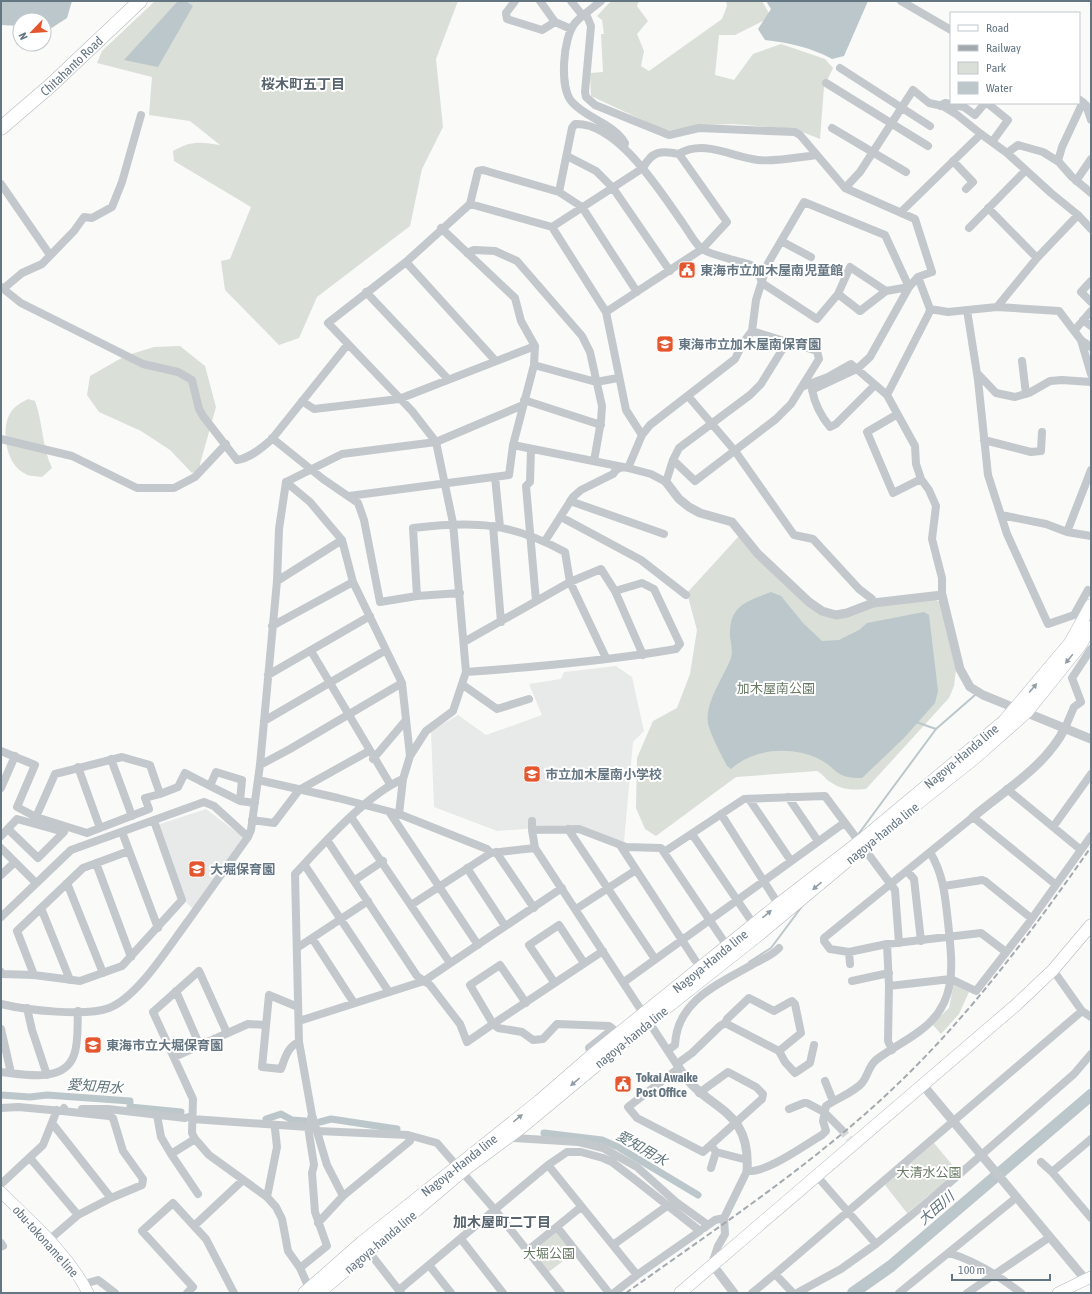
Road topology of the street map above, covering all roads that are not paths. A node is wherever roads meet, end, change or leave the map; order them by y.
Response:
1 (127, 1) edge
2 (140, 1) edge
3 (515, 1) edge
4 (540, 1) edge
5 (571, 1) edge
6 (600, 1) edge
7 (901, 1) edge
8 (584, 15) junction
9 (556, 22) junction
10 (571, 29) junction
11 (950, 29) edge
12 (840, 68) dead end
13 (826, 83) dead end
14 (1081, 101) edge
15 (985, 104) edge
16 (987, 104) edge
17 (1080, 104) edge
18 (940, 106) junction
19 (901, 107) junction
20 (141, 115) dead end
21 (1, 116) edge
22 (1091, 120) edge
23 (890, 124) junction
24 (930, 126) dead end
25 (1, 128) edge
26 (832, 128) dead end
27 (980, 134) junction
28 (992, 142) junction
29 (928, 146) dead end
30 (624, 147) junction
31 (872, 151) junction
32 (1007, 152) junction
33 (679, 154) junction
34 (817, 155) junction
35 (567, 156) junction
36 (1091, 159) edge
37 (953, 161) junction
38 (1059, 162) junction
39 (643, 168) junction
40 (1026, 170) junction
41 (906, 172) dead end
42 (1076, 181) junction
43 (1, 184) edge
44 (612, 188) junction
45 (845, 188) junction
46 (966, 189) dead end
47 (559, 192) junction
48 (1091, 193) edge
49 (470, 204) junction
50 (582, 207) junction
51 (988, 208) junction
52 (901, 212) junction
53 (1078, 215) junction
54 (441, 228) junction
55 (552, 228) junction
56 (969, 228) dead end
57 (1091, 229) edge
58 (781, 241) junction
59 (702, 249) junction
60 (467, 253) junction
61 (50, 255) junction
62 (811, 257) dead end
63 (1037, 258) junction
64 (406, 262) junction
65 (670, 271) junction
66 (918, 277) junction
67 (1091, 281) edge
68 (762, 283) junction
69 (909, 287) junction
70 (2, 288) edge
71 (886, 291) junction
72 (366, 292) junction
73 (637, 292) junction
74 (838, 294) junction
75 (1091, 302) edge
76 (997, 307) junction
77 (930, 308) junction
78 (967, 310) junction
79 (1091, 311) edge
80 (606, 312) junction
81 (1083, 320) junction
82 (1091, 326) edge
83 (752, 331) junction
84 (1074, 331) junction
85 (1080, 340) junction
86 (787, 342) junction
87 (348, 344) junction
88 (535, 346) junction
89 (1091, 346) edge
90 (1022, 360) dead end
91 (493, 361) junction
92 (534, 365) junction
93 (857, 369) junction
94 (977, 373) junction
95 (1091, 374) edge
96 (618, 378) junction
97 (448, 379) junction
98 (596, 382) junction
99 (1091, 382) edge
100 (875, 385) junction
101 (804, 386) junction
102 (1026, 394) junction
103 (887, 395) junction
104 (688, 396) junction
105 (399, 399) junction
106 (302, 401) junction
107 (524, 402) junction
108 (896, 415) junction
109 (711, 423) junction
110 (601, 425) junction
111 (1042, 432) dead end
112 (642, 435) junction
113 (272, 438) junction
114 (1, 439) edge
115 (984, 440) junction
116 (436, 442) junction
117 (226, 444) junction
118 (513, 445) junction
119 (531, 449) junction
120 (735, 451) junction
121 (673, 460) junction
122 (594, 462) junction
123 (625, 467) junction
124 (311, 469) junction
125 (1091, 470) edge
126 (495, 477) junction
127 (921, 480) junction
128 (286, 482) junction
129 (666, 482) junction
130 (446, 484) junction
131 (349, 496) junction
132 (570, 501) junction
133 (1001, 515) junction
134 (561, 517) junction
135 (453, 523) junction
136 (496, 526) junction
137 (1067, 532) junction
138 (530, 534) junction
139 (664, 534) dead end
140 (1091, 536) edge
141 (342, 540) junction
142 (545, 541) junction
143 (277, 581) junction
144 (352, 582) junction
145 (570, 582) junction
146 (615, 591) junction
147 (1091, 592) edge
148 (460, 593) junction
149 (686, 595) dead end
150 (942, 595) junction
151 (417, 596) junction
152 (536, 601) junction
153 (873, 603) junction
154 (1091, 605) edge
155 (370, 616) junction
156 (501, 622) junction
157 (272, 626) junction
158 (1091, 627) edge
159 (464, 642) junction
160 (1091, 649) edge
161 (386, 650) junction
162 (311, 651) junction
163 (643, 654) junction
164 (606, 658) junction
165 (466, 672) junction
166 (268, 675) junction
167 (329, 682) junction
168 (402, 683) junction
169 (463, 685) junction
170 (529, 699) dead end
171 (1015, 709) junction
172 (1027, 712) junction
173 (348, 715) junction
174 (406, 720) junction
175 (264, 721) junction
176 (1065, 728) junction
177 (1091, 739) edge
178 (1, 751) edge
179 (369, 751) junction
180 (15, 756) junction
181 (410, 756) junction
182 (373, 758) junction
183 (111, 759) junction
184 (260, 765) junction
185 (78, 767) junction
186 (1091, 774) edge
187 (403, 778) junction
188 (258, 780) junction
189 (390, 784) junction
190 (210, 786) junction
191 (1, 788) edge
192 (1007, 789) junction
193 (299, 790) junction
194 (160, 794) junction
195 (788, 797) junction
196 (749, 799) junction
197 (240, 801) junction
198 (255, 803) junction
199 (364, 805) junction
200 (394, 814) junction
201 (721, 814) junction
202 (132, 816) junction
203 (36, 817) junction
204 (351, 817) junction
205 (973, 817) junction
206 (154, 820) junction
207 (252, 820) junction
208 (532, 821) dead end
209 (844, 822) junction
210 (1053, 827) junction
211 (100, 828) junction
212 (8, 829) junction
213 (568, 829) junction
214 (532, 830) junction
215 (122, 832) junction
216 (692, 834) junction
217 (1, 836) edge
218 (1091, 836) edge
219 (248, 837) junction
220 (328, 840) junction
221 (818, 842) junction
222 (620, 845) junction
223 (861, 845) junction
224 (1, 848) edge
225 (535, 848) junction
226 (1080, 850) junction
227 (129, 852) junction
228 (494, 852) junction
229 (664, 852) junction
230 (930, 852) junction
231 (382, 861) junction
232 (791, 861) junction
233 (15, 862) junction
234 (96, 863) junction
235 (304, 864) junction
236 (467, 868) junction
237 (636, 870) junction
238 (907, 871) junction
239 (1, 875) edge
240 (355, 880) junction
241 (763, 881) junction
242 (36, 883) junction
243 (67, 883) junction
244 (891, 883) junction
245 (1055, 884) junction
246 (944, 886) junction
247 (439, 888) junction
248 (562, 888) junction
249 (608, 889) junction
250 (776, 899) dead end
251 (737, 900) junction
252 (368, 901) junction
253 (411, 905) junction
254 (42, 908) junction
255 (534, 908) junction
256 (576, 909) junction
257 (1, 917) edge
258 (1031, 918) junction
259 (750, 919) dead end
260 (340, 920) junction
261 (710, 920) junction
262 (1091, 925) edge
263 (505, 926) junction
264 (158, 928) junction
265 (949, 937) junction
266 (312, 938) junction
267 (682, 940) junction
268 (723, 940) dead end
269 (921, 941) junction
270 (899, 943) junction
271 (887, 944) junction
272 (478, 945) junction
273 (297, 948) junction
274 (779, 948) dead end
275 (603, 951) junction
276 (849, 952) junction
277 (1006, 952) junction
278 (131, 957) junction
279 (655, 959) junction
280 (695, 960) dead end
281 (450, 963) junction
282 (584, 963) junction
283 (850, 964) dead end
284 (1053, 970) junction
285 (1, 972) edge
286 (102, 973) junction
287 (888, 973) junction
288 (34, 975) junction
289 (951, 979) junction
290 (70, 980) junction
291 (424, 981) junction
292 (852, 981) dead end
293 (554, 982) junction
294 (624, 982) junction
295 (889, 986) junction
296 (176, 992) junction
297 (389, 992) junction
298 (526, 1002) junction
299 (354, 1003) junction
300 (1, 1004) edge
301 (298, 1007) junction
302 (27, 1008) junction
303 (78, 1011) junction
304 (1082, 1011) junction
305 (647, 1017) junction
306 (1091, 1017) edge
307 (299, 1021) junction
308 (725, 1023) junction
309 (493, 1024) junction
310 (266, 1025) junction
311 (1, 1030) edge
312 (227, 1034) junction
313 (299, 1042) junction
314 (814, 1045) dead end
315 (200, 1046) junction
316 (668, 1050) junction
317 (892, 1050) junction
318 (778, 1051) junction
319 (1091, 1054) edge
320 (592, 1055) junction
321 (174, 1057) junction
322 (678, 1066) junction
323 (1, 1072) edge
324 (11, 1073) junction
325 (46, 1075) junction
326 (825, 1081) dead end
327 (922, 1084) junction
328 (699, 1093) junction
329 (833, 1101) junction
330 (1, 1108) edge
331 (789, 1109) dead end
332 (60, 1111) junction
333 (824, 1112) junction
334 (312, 1114) junction
335 (157, 1115) junction
336 (192, 1117) junction
337 (736, 1121) junction
338 (954, 1122) junction
339 (52, 1123) junction
340 (308, 1127) junction
341 (275, 1129) dead end
342 (841, 1129) tunnel mouth
343 (318, 1131) junction
344 (408, 1135) junction
345 (511, 1135) junction
346 (195, 1139) junction
347 (1091, 1139) edge
348 (713, 1149) junction
349 (171, 1154) junction
350 (981, 1154) junction
351 (30, 1158) junction
352 (748, 1160) junction
353 (1041, 1162) dead end
354 (548, 1165) junction
355 (711, 1168) dead end
356 (461, 1169) junction
357 (747, 1171) junction
358 (1052, 1172) junction
359 (816, 1176) junction
360 (244, 1180) junction
361 (1, 1191) edge
362 (198, 1194) dead end
363 (343, 1196) junction
364 (267, 1197) junction
365 (1017, 1197) junction
366 (111, 1198) junction
367 (668, 1206) junction
368 (581, 1207) junction
369 (495, 1210) junction
370 (847, 1212) junction
371 (78, 1215) junction
372 (724, 1218) junction
373 (1091, 1218) edge
374 (318, 1223) junction
375 (708, 1225) junction
376 (194, 1226) junction
377 (557, 1227) junction
378 (700, 1231) junction
379 (1050, 1237) junction
380 (461, 1239) junction
381 (49, 1240) junction
382 (876, 1244) junction
383 (613, 1245) junction
384 (527, 1251) junction
385 (369, 1252) junction
386 (949, 1253) junction
387 (712, 1264) junction
388 (429, 1265) junction
389 (300, 1268) junction
390 (776, 1274) junction
391 (997, 1274) junction
392 (638, 1275) junction
393 (1088, 1278) edge
394 (86, 1289) edge
395 (310, 1292) edge
396 (400, 1292) edge
397 (905, 1292) edge
398 (115, 1293) edge
399 (186, 1293) edge
400 (234, 1293) edge
401 (451, 1293) edge
402 (503, 1293) edge
403 (562, 1293) edge
404 (609, 1293) edge
405 (614, 1293) edge
406 (680, 1293) edge
407 (734, 1293) edge
408 (752, 1293) edge
409 (793, 1293) edge
410 (797, 1293) edge
411 (967, 1293) edge
412 (1021, 1293) edge
413 (1058, 1293) edge

1 - 21 highway, Chitahanto Road
2 - 25 highway, Chitahanto Road
3 - 9 street
4 - 9 street
5 - 8 street
6 - 8 street
7 - 11 street
8 - 10 street
8 - 34 street
9 - 10 street
10 - 30 street
12 - 19 street
13 - 23 street
14 - 22 street
15 - 18 street
16 - 28 street
17 - 38 street
18 - 19 street
18 - 27 street
19 - 23 street
19 - 24 street
20 - 61 street
23 - 29 street
23 - 31 street
26 - 31 street
27 - 28 street
27 - 37 street
28 - 32 street
30 - 35 street
30 - 39 street
31 - 41 street
31 - 45 street
32 - 38 street
32 - 40 street
33 - 34 street
33 - 39 street
33 - 59 street
34 - 45 street
35 - 44 street
35 - 47 street
36 - 42 street
37 - 46 street
37 - 52 street
38 - 42 street
39 - 44 street
39 - 59 street
40 - 51 street
40 - 53 street
42 - 48 street
43 - 61 street
44 - 50 street
44 - 65 street
45 - 52 street
47 - 49 street
47 - 50 street
49 - 54 street
49 - 55 street
50 - 55 street
50 - 73 street
51 - 56 street
51 - 63 street
52 - 66 street
53 - 57 street
53 - 63 street
54 - 60 street
54 - 64 street
55 - 80 street
58 - 62 street
58 - 68 street
58 - 69 street
59 - 65 street
59 - 68 street
60 - 88 street
60 - 98 street
61 - 70 street
63 - 76 street
64 - 72 street
64 - 91 street
65 - 73 street
66 - 69 street
66 - 77 street
67 - 75 street
68 - 74 street
68 - 83 street
69 - 71 street
69 - 93 street
70 - 117 street
71 - 74 street
71 - 74 street
72 - 87 street
72 - 97 street
73 - 80 street
76 - 78 street
76 - 84 street
77 - 78 street
77 - 103 street
78 - 94 street
79 - 81 street
80 - 96 street
81 - 82 street
81 - 84 street
83 - 86 street
83 - 104 street
84 - 85 street
85 - 89 street
85 - 95 street
86 - 101 street
86 - 109 street
87 - 105 street
87 - 106 street
88 - 91 street
88 - 92 street
90 - 102 street
91 - 97 street
92 - 98 street
92 - 107 street
93 - 100 street
93 - 100 street
93 - 101 street
94 - 102 street
94 - 115 street
96 - 98 street
96 - 112 street
97 - 105 street
98 - 110 street
99 - 102 street
100 - 103 street
101 - 120 street
103 - 108 street
104 - 109 street
104 - 112 street
105 - 106 street
105 - 116 street
106 - 113 street
107 - 110 street
107 - 116 street
107 - 118 street
108 - 127 street
108 - 127 street
109 - 120 street
109 - 121 street
110 - 122 street
111 - 115 street
112 - 123 street
113 - 117 street
113 - 124 street
114 - 117 street
115 - 133 street
116 - 124 street
116 - 130 street
118 - 119 street
118 - 126 street
119 - 122 street
119 - 138 street
120 - 121 street
120 - 153 street
121 - 129 street
122 - 123 street
123 - 129 street
123 - 132 street
124 - 128 street
124 - 131 street
125 - 137 street
126 - 130 street
126 - 136 street
127 - 150 street
128 - 141 street
128 - 143 street
129 - 153 street
130 - 131 street
130 - 135 street
131 - 151 street
132 - 134 street
132 - 139 street
133 - 137 street
133 - 147 street
134 - 142 street
134 - 149 street
135 - 136 street
135 - 148 street
135 - 151 street
136 - 138 street
136 - 156 street
137 - 140 street
138 - 142 street
138 - 152 street
141 - 143 street
141 - 144 street
142 - 145 street
143 - 157 street
144 - 155 street
144 - 157 street
145 - 146 street
145 - 152 street
145 - 164 street
146 - 163 street
146 - 163 street
148 - 151 street
148 - 159 street
150 - 153 street
150 - 171 street
152 - 156 street
171 -> 154 main road, Nagoya-Handa line
155 - 161 street
155 - 162 street
156 - 159 street
157 - 166 street
158 -> 172 main road, nagoya-handa line
159 - 165 street
160 - 176 street
161 - 167 street
161 - 168 street
162 - 166 street
162 - 167 street
163 - 164 street
164 - 165 street
165 - 169 street
166 - 175 street
167 - 173 street
167 - 175 street
168 - 173 street
168 - 174 street
169 - 170 street
169 - 181 street
171 - 172 street
171 - 223 main road, Nagoya-Handa line
172 - 176 street
172 - 223 main road, nagoya-handa line
173 - 179 street
173 - 184 street
174 - 181 street
174 - 182 street
175 - 184 street
176 - 177 street
176 - 192 street
178 - 180 street
179 - 182 street
179 - 193 street
180 - 191 street
180 - 203 street
181 - 187 street
182 - 189 street
183 - 185 street
183 - 194 street
183 - 202 street
184 - 188 street
185 - 203 street
185 - 211 street
186 - 210 street
187 - 189 street
187 - 200 street
188 - 193 street
188 - 198 street
189 - 199 street
190 - 194 street
190 - 197 street
190 - 197 street
192 - 205 street
192 - 210 street
193 - 199 street
193 - 207 street
194 - 202 street
195 - 196 street
195 - 209 street
195 - 221 street
196 - 201 street
196 - 232 street
197 - 198 street
198 - 207 street
199 - 200 street
199 - 204 street
200 - 228 street
200 - 247 street
201 - 216 street
201 - 241 street
202 - 211 street
203 - 211 street
204 - 220 street
204 - 231 street
205 - 230 street
205 - 245 street
206 - 215 street
206 - 219 street
206 - 264 street
207 - 219 street
208 - 214 street
209 - 221 street
209 - 223 street
210 - 226 street
212 - 212 street
212 - 217 street
213 - 214 street
213 - 222 street
213 - 249 street
214 - 225 street
215 - 227 street
215 - 242 street
216 - 229 street
216 - 251 street
218 - 226 street
219 - 303 street
220 - 235 street
220 - 240 street
221 - 232 street
222 - 229 street
222 - 237 street
223 - 244 street
223 - 305 main road, nagoya-handa line
224 - 233 street
225 - 228 street
225 - 248 street
226 - 245 street
227 - 234 street
227 - 264 street
228 - 236 street
228 - 255 street
229 - 261 street
230 - 238 street
230 - 246 street
231 - 240 street
231 - 253 street
232 - 241 street
233 - 239 street
233 - 242 street
234 - 243 street
234 - 278 street
235 - 260 street
235 - 273 street
236 - 247 street
236 - 263 street
237 - 249 street
237 - 267 street
238 - 244 street
238 - 269 street
240 - 252 street
241 - 250 street
241 - 251 street
242 - 257 street
243 - 254 street
243 - 286 street
244 - 270 street
244 - 276 street
245 - 258 street
246 - 258 street
246 - 265 street
247 - 253 street
247 - 272 street
248 - 255 street
248 - 256 street
249 - 256 street
249 - 279 street
251 - 259 street
251 - 261 street
252 - 260 street
252 - 291 street
253 - 281 street
254 - 288 street
254 - 290 street
255 - 263 street
256 - 275 street
258 - 277 street
260 - 266 street
260 - 297 street
261 - 267 street
261 - 268 street
262 - 284 main road
263 - 272 street
264 - 278 street
265 - 269 street
265 - 277 street
265 - 289 street
266 - 273 street
266 - 299 street
267 - 279 street
267 - 280 street
269 - 270 street
270 - 271 street
271 - 276 street
271 - 287 street
272 - 281 street
273 - 301 street
274 - 316 street
275 - 282 street
275 - 294 street
276 - 283 street
277 - 289 street
278 - 286 street
279 - 294 street
281 - 291 street
282 - 293 street
282 - 293 street
284 - 304 street
284 - 327 main road
285 - 288 street
286 - 290 street
287 - 292 street
287 - 295 street
288 - 290 street
289 - 295 street
289 - 317 street
291 - 297 street
291 - 309 street
293 - 298 street
294 - 305 street
295 - 317 street
296 - 312 street
296 - 315 street
296 - 321 street
297 - 299 street
298 - 309 street
298 - 309 street
299 - 307 street
300 - 302 street
301 - 307 street
301 - 310 street
302 - 303 street
302 - 325 street
303 - 325 street
304 - 306 street
304 - 338 street
305 - 316 street
305 - 320 main road, Nagoya-Handa line
305 -> 345 main road, nagoya-handa line
307 - 313 street
308 - 318 street
308 - 318 street
308 - 322 street
309 - 320 street
310 - 312 street
310 - 313 street
311 - 324 street
312 - 315 street
313 - 334 street
314 - 318 street
315 - 321 street
316 - 322 street
317 - 329 street
319 - 350 street
356 -> 320 main road, Nagoya-Handa line
321 - 336 street
322 - 328 street
322 - 348 street
323 - 324 street
324 - 325 street
326 - 329 street
327 - 338 street
327 - 359 main road
328 - 337 street
328 - 337 street
329 - 333 street
330 - 332 street
331 - 333 street
332 - 335 street
332 - 339 street
332 - 366 street
333 - 342 street
333 - 357 street
334 - 340 street
334 - 343 street
335 - 336 street
335 - 349 street
336 - 340 street
336 - 346 street
337 - 348 street
337 - 352 street
338 - 350 street
338 - 370 street
339 - 351 street
339 - 366 street
340 - 374 street
341 - 364 street
343 - 344 street
343 - 363 street
344 - 356 street
344 - 363 street
345 - 356 main road, nagoya-handa line
345 - 375 street
346 - 349 street
346 - 360 street
347 - 358 street
348 - 352 street
348 - 355 street
349 - 362 street
350 - 365 street
350 - 382 street
351 - 361 street
351 - 371 street
352 - 357 street
353 - 358 street
354 - 367 street
354 - 368 street
354 - 369 street
356 - 369 street
356 - 385 main road, nagoya-handa line
356 - 395 main road, Nagoya-Handa line
357 - 372 street
358 - 373 street
359 - 370 street
359 - 387 main road
360 - 364 street
360 - 376 street
361 - 381 main road, obu-tokoname line
363 - 374 street
364 - 389 street
365 - 379 street
365 - 386 street
366 - 371 street
367 - 378 street
367 - 383 street
368 - 377 street
368 - 383 street
369 - 380 street
369 - 384 street
370 - 382 street
370 - 390 street
371 - 381 street
372 - 375 street
372 - 387 street
374 - 389 street
375 - 378 street
376 - 399 street
376 - 400 street
377 - 384 street
377 - 404 street
378 - 392 street
379 - 391 street
379 - 393 street
380 - 388 street
380 - 402 street
381 - 394 main road, obu-tokoname line
382 - 410 street
383 - 392 street
384 - 403 street
385 - 395 main road, nagoya-handa line
385 - 396 street
386 - 391 street
386 - 397 street
387 - 406 main road
387 - 407 street
388 - 396 street
388 - 401 street
389 - 395 street
390 - 408 street
390 - 409 street
391 - 411 street
391 - 412 street
392 - 405 street
393 - 413 main road
394 - 398 street

